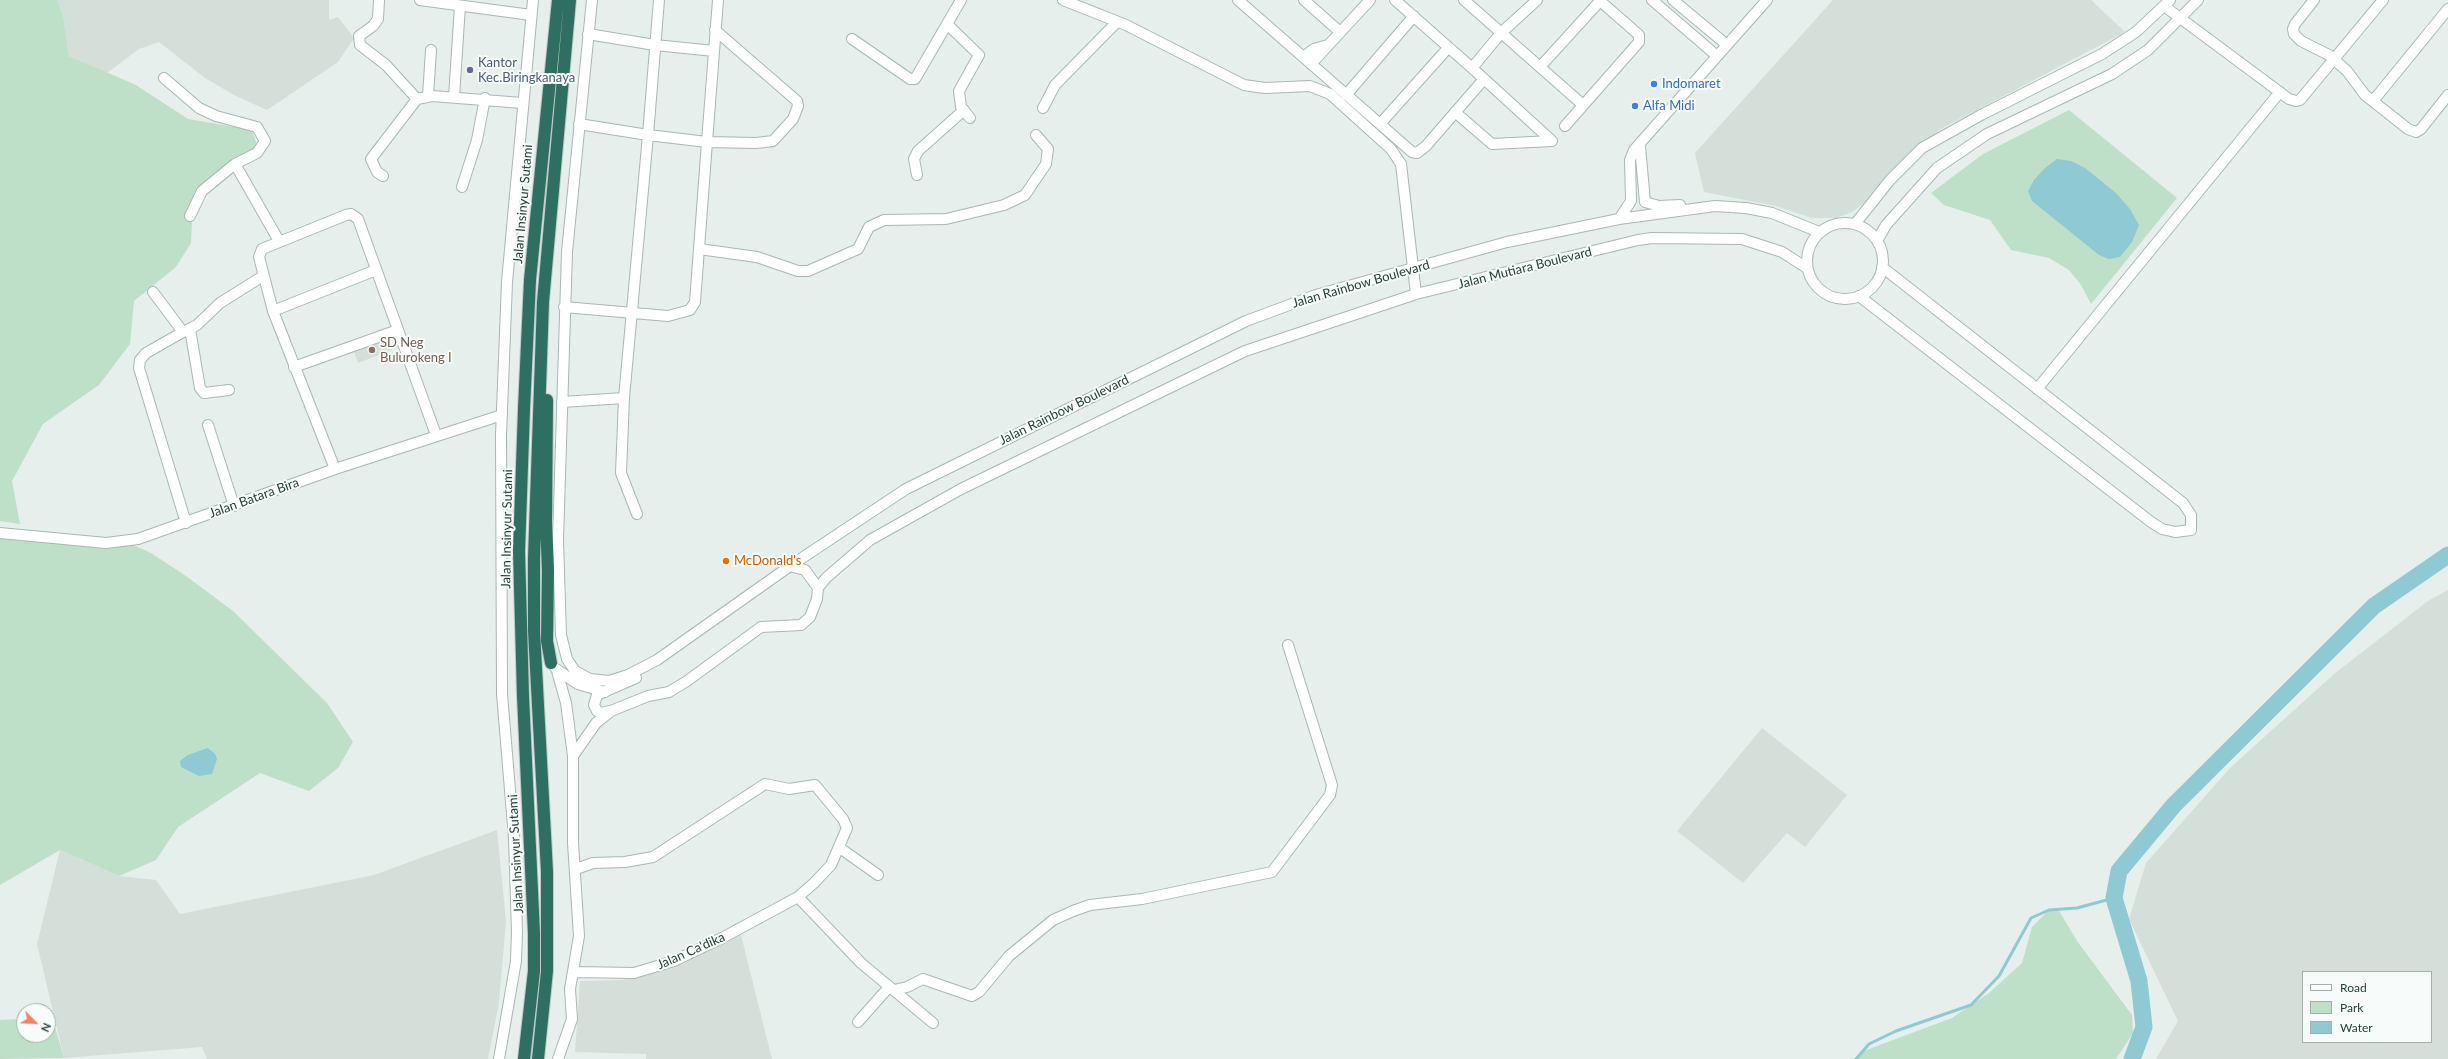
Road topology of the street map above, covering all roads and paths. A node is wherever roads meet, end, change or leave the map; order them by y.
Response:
1 (379, 0) edge
2 (420, 0) edge
3 (533, 0) edge
4 (558, 0) edge
5 (570, 0) edge
6 (592, 0) edge
7 (659, 0) edge
8 (718, 0) edge
9 (961, 0) edge
10 (1063, 0) edge
11 (1238, 0) edge
12 (1304, 0) edge
13 (1370, 0) edge
14 (1395, 0) edge
15 (1464, 0) edge
16 (1537, 0) edge
17 (1652, 0) edge
18 (1674, 0) edge
19 (1767, 0) edge
20 (2198, 0) edge
21 (2314, 0) edge
22 (2383, 0) edge
23 (1599, 1) edge
24 (2167, 3) edge
25 (460, 6) junction
26 (2448, 9) edge
27 (1686, 10) junction
28 (531, 15) junction
29 (1414, 16) junction
30 (2181, 18) junction
31 (1117, 22) junction
32 (1677, 22) junction
33 (947, 24) junction
34 (715, 30) junction
35 (1340, 32) junction
36 (1502, 33) junction
37 (588, 34) junction
38 (852, 38) dead end
39 (655, 45) junction
40 (1328, 45) junction
41 (1727, 45) junction
42 (1448, 48) junction
43 (431, 50) dead end
44 (714, 51) junction
45 (1717, 56) junction
46 (1303, 57) junction
47 (2334, 59) junction
48 (1311, 64) junction
49 (1540, 67) junction
50 (1472, 68) junction
51 (164, 78) dead end
52 (1484, 79) junction
53 (2280, 92) junction
54 (1346, 95) junction
55 (2448, 95) edge
56 (428, 96) junction
57 (454, 97) junction
58 (485, 98) junction
59 (417, 99) junction
60 (2373, 101) junction
61 (522, 103) junction
62 (1583, 105) junction
63 (1043, 108) dead end
64 (1455, 112) junction
65 (579, 124) junction
66 (1380, 124) junction
67 (1565, 126) dead end
68 (648, 135) junction
69 (1036, 135) dead end
70 (707, 142) junction
71 (1640, 146) junction
72 (236, 164) junction
73 (917, 175) dead end
74 (383, 176) dead end
75 (462, 187) dead end
76 (1715, 206) junction
77 (190, 216) dead end
78 (1619, 219) junction
79 (1855, 224) junction
80 (1819, 232) junction
81 (279, 241) junction
82 (1877, 241) junction
83 (699, 249) junction
84 (1882, 267) junction
85 (1807, 268) junction
86 (1412, 269) junction
87 (376, 270) junction
88 (263, 276) junction
89 (153, 292) dead end
90 (1416, 294) junction
91 (1859, 296) junction
92 (543, 302) junction
93 (564, 307) junction
94 (273, 311) junction
95 (631, 313) junction
96 (398, 330) junction
97 (187, 331) junction
98 (1244, 351) joint
99 (294, 367) junction
100 (2037, 389) junction
101 (229, 390) dead end
102 (624, 398) junction
103 (562, 402) junction
104 (502, 415) junction
105 (208, 425) dead end
106 (436, 435) junction
107 (335, 469) junction
108 (234, 506) junction
109 (637, 514) dead end
110 (186, 523) junction
111 (0, 533) edge
112 (790, 566) junction
113 (818, 588) junction
114 (1288, 645) dead end
115 (657, 660) junction
116 (554, 667) junction
117 (604, 692) junction
118 (611, 711) junction
119 (573, 756) junction
120 (840, 848) junction
121 (576, 868) junction
122 (878, 875) dead end
123 (798, 897) junction
124 (575, 972) junction
125 (892, 989) junction
126 (858, 1022) dead end
127 (933, 1023) dead end
128 (499, 1059) edge
129 (524, 1059) edge
130 (538, 1059) edge
131 (558, 1059) edge

1 - 59 street
2 - 25 street
3 - 28 street
4 - 129 highway, Jalan Insinyur Sutami
5 - 92 highway, Jalan Insinyur Sutami
6 - 37 street
7 - 39 street
8 - 34 street
9 - 33 street
10 - 31 street
11 - 46 street
12 - 35 street
13 - 35 street
14 - 29 street
15 - 36 street
16 - 36 street
17 - 32 street
18 - 27 street
19 - 41 street
20 - 30 street
21 - 47 street
22 - 47 street
23 - 49 street
23 - 62 street
24 - 30 street
24 - 79 street
25 - 28 street
25 - 57 street
26 - 60 street
27 - 32 street
27 - 41 street
28 - 61 street
29 - 42 street
29 - 54 street
30 - 53 street
30 - 82 street
31 - 63 street
31 - 86 street
32 - 45 street
33 - 38 street
33 - 73 street
34 - 44 street
34 - 70 street
35 - 40 street
36 - 49 street
36 - 50 street
37 - 39 street
37 - 65 street
39 - 44 street
39 - 68 street
40 - 46 street
40 - 48 street
41 - 45 street
42 - 50 street
42 - 66 street
43 - 56 street
44 - 70 street
45 - 71 street
46 - 48 street
47 - 53 street
47 - 60 street
48 - 54 street
49 - 62 street
50 - 52 street
51 - 72 street
52 - 64 street
52 - 64 street
53 - 100 street
54 - 66 street
55 - 60 street
56 - 57 street
56 - 59 street
57 - 58 street
58 - 61 street
58 - 75 street
59 - 74 street
61 - 104 street
62 - 67 street
64 - 66 street
65 - 68 street
65 - 93 street
68 - 70 street
68 - 95 street
69 - 83 street
70 - 83 street
71 - 76 street
71 - 78 street
72 - 77 street
72 - 81 street
76 - 78 street, Jalan Rainbow Boulevard
76 - 80 street, Jalan Rainbow Boulevard
78 - 86 street, Jalan Rainbow Boulevard
79 - 80 street
79 - 82 street
80 - 85 street
81 - 87 street
81 - 88 street
82 - 84 street
83 - 95 street
84 - 91 street
84 - 100 street
85 - 90 street, Jalan Mutiara Boulevard
85 - 91 street
86 - 90 street
86 - 112 street, Jalan Rainbow Boulevard
87 - 94 street
87 - 96 street
88 - 94 street
88 - 97 street
89 - 97 street
90 - 98 street, Jalan Mutiara Boulevard
91 - 100 street
92 - 116 highway
92 - 130 highway, Jalan Insinyur Sutami
93 - 95 street
93 - 103 street
94 - 99 street
95 - 102 street
96 - 99 street
96 - 106 street
97 - 101 street
97 - 110 street
98 - 113 street, Jalan Rainbow Boulevard
99 - 107 street
102 - 103 street
102 - 109 street
103 - 115 street
104 - 106 street, Jalan Batara Bira
104 - 128 street
105 - 108 street
106 - 107 street, Jalan Batara Bira
107 - 108 street, Jalan Batara Bira
108 - 110 street, Jalan Batara Bira
110 - 111 street, Jalan Batara Bira
112 - 113 street
112 - 115 street
113 - 118 street
114 - 125 street
115 - 117 street
116 - 117 street
116 - 119 street
117 - 118 street
118 - 119 street
119 - 121 street
120 - 121 street, Jalan Ca'dika
120 - 122 street
120 - 123 street, Jalan Ca'dika
121 - 124 street
123 - 124 street, Jalan Ca'dika
123 - 125 street
124 - 131 street
125 - 126 street
125 - 127 street

